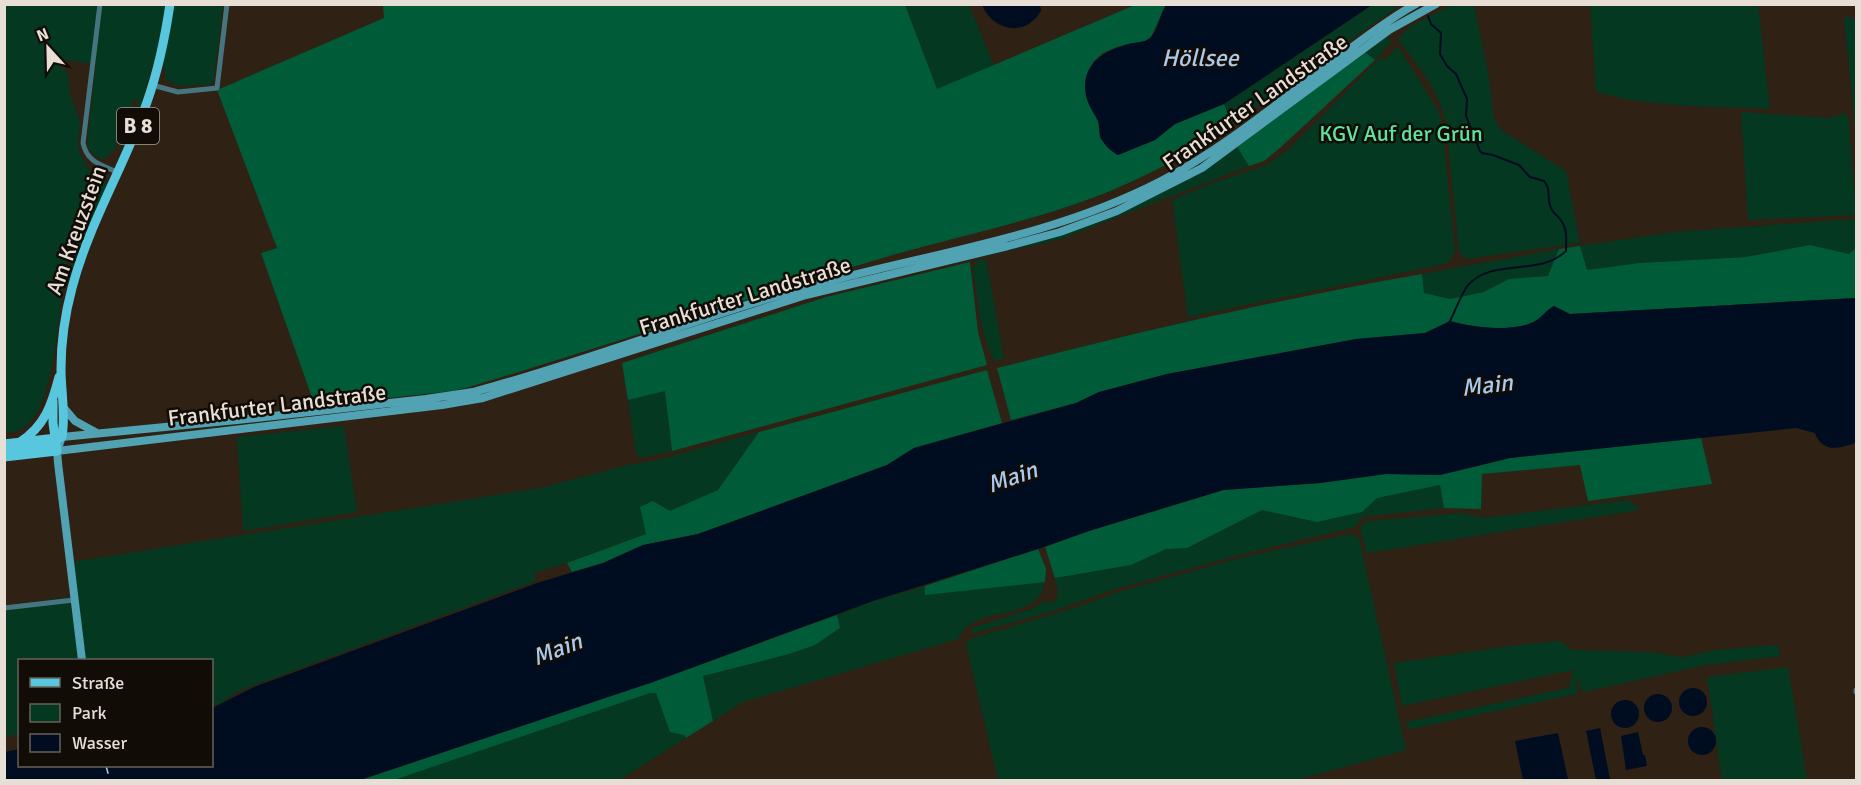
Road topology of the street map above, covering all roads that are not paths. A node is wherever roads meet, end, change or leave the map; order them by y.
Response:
1 (100, 4) edge
2 (170, 4) edge
3 (227, 4) edge
4 (1416, 4) edge
5 (1436, 4) edge
6 (153, 85) junction
7 (117, 172) junction
8 (61, 369) junction
9 (53, 400) junction
10 (64, 408) junction
11 (99, 433) junction
12 (20, 442) junction
13 (4, 444) edge
14 (57, 445) junction
15 (4, 450) edge
16 (4, 457) edge
17 (74, 600) junction
18 (4, 608) edge
19 (82, 659) edge

1 - 7 street
2 - 6 main road, Am Kreuzstein / B 8
3 - 6 street
4 - 11 main road, Frankfurter Landstraße
5 - 14 main road, Frankfurter Landstraße
6 - 7 main road, Am Kreuzstein / B 8
7 - 8 main road, Am Kreuzstein / B 8
8 - 9 main road, Am Kreuzstein
8 - 10 main road, Am Kreuzstein / B 8
9 - 12 main road, Am Kreuzstein
9 - 14 main road
10 - 11 main road
10 - 14 main road, B 8
11 - 14 main road, Frankfurter Landstraße
12 - 13 main road, Frankfurter Landstraße
12 - 14 main road, Frankfurter Landstraße
14 - 15 main road
14 - 16 main road, Frankfurter Landstraße
14 - 17 main road
17 - 18 street
17 - 19 main road

